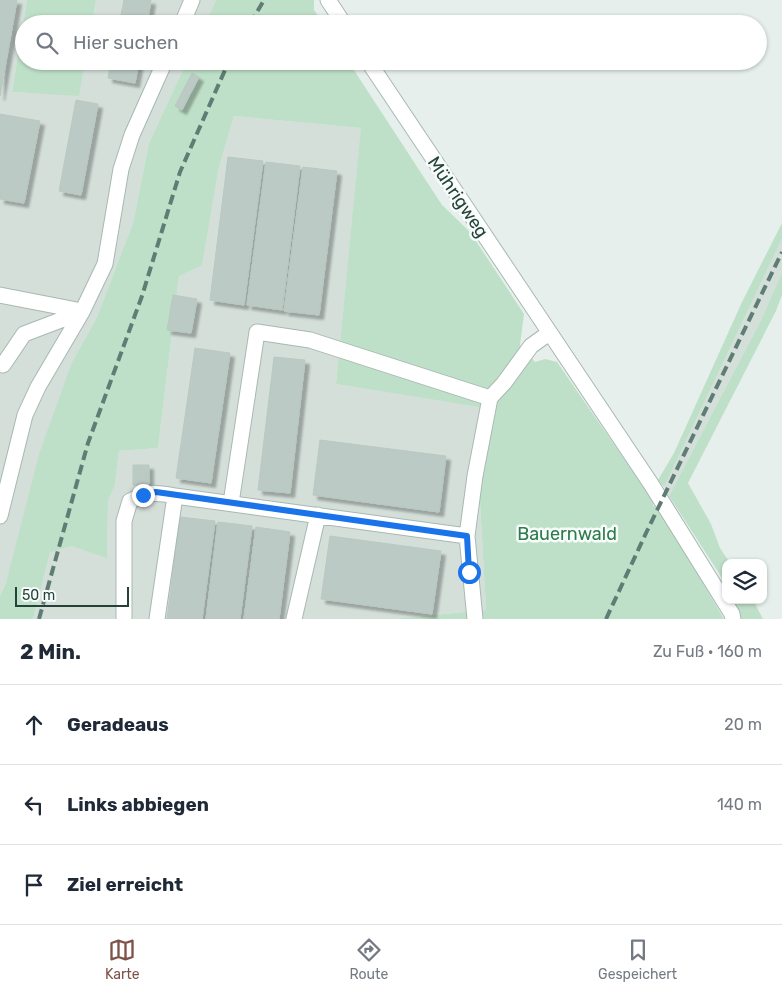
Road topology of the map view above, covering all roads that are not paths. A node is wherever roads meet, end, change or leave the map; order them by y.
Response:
1 (192, 0) edge
2 (328, 0) edge
3 (186, 15) edge
4 (338, 15) edge
5 (161, 70) edge
6 (374, 70) edge
7 (0, 296) edge
8 (82, 312) junction
9 (549, 333) junction
10 (3, 364) dead end
11 (490, 398) junction
12 (175, 496) junction
13 (231, 503) junction
14 (318, 515) junction
15 (0, 516) edge
16 (467, 536) junction
17 (124, 619) edge
18 (157, 619) edge
19 (294, 619) edge
20 (475, 619) edge
21 (733, 619) edge

1 - 3 street
2 - 4 street
5 - 8 street
6 - 9 street, Mührigweg
7 - 8 street
8 - 10 street
8 - 15 street
9 - 11 street
9 - 21 street, Mührigweg
11 - 13 street
11 - 16 street
12 - 13 street
12 - 17 street
12 - 18 street
13 - 14 street
14 - 16 street
14 - 19 street
16 - 20 street

